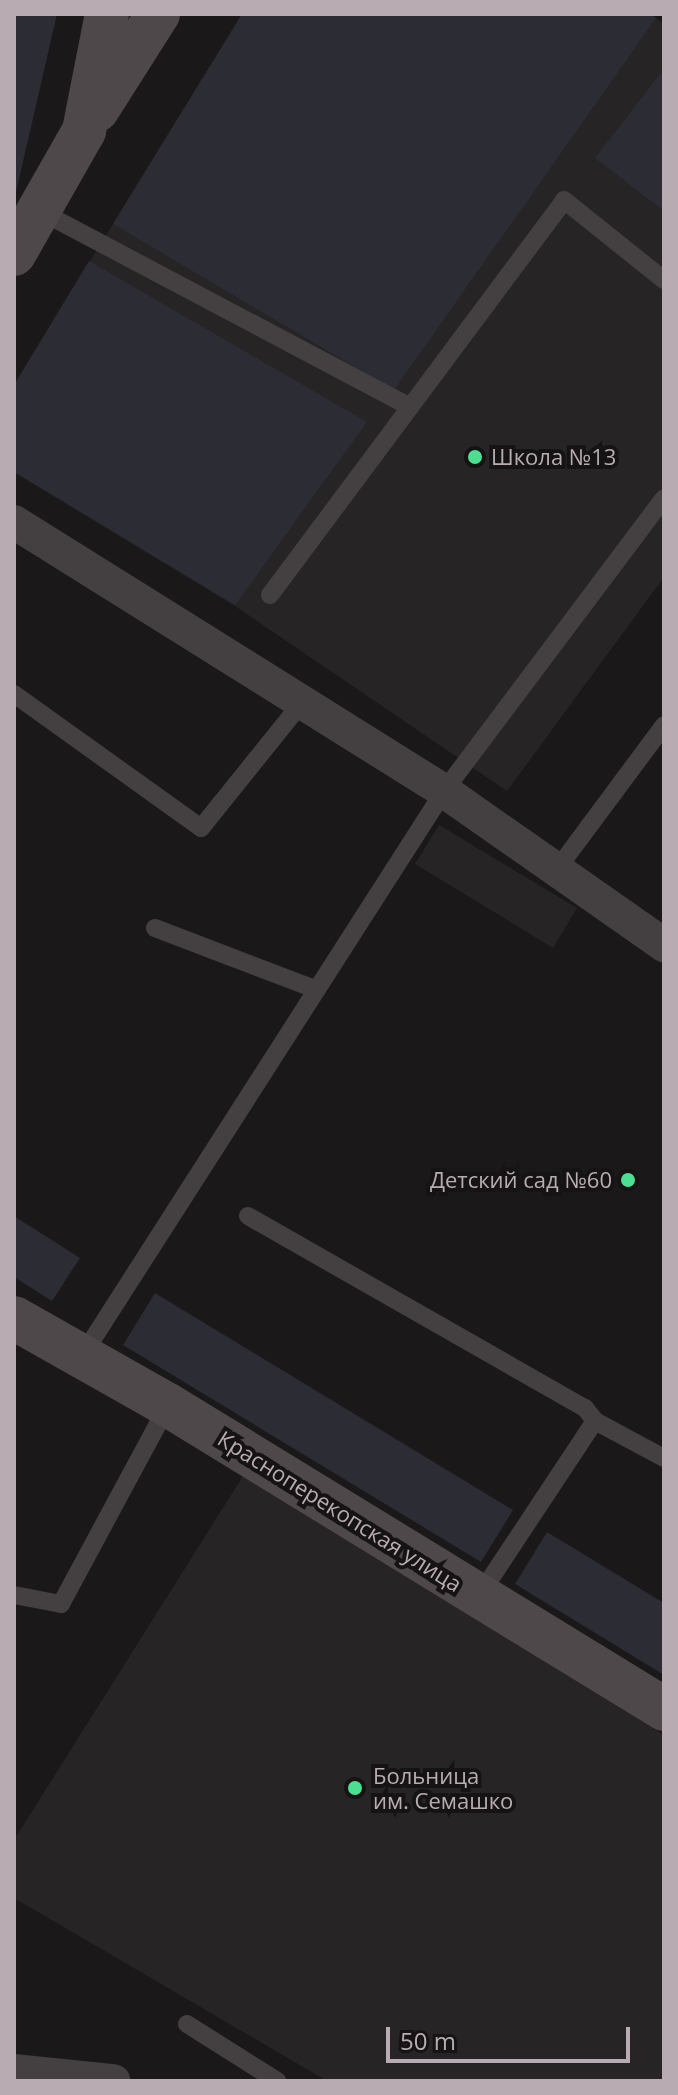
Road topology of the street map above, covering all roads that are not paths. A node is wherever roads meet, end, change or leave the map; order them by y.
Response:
1 (107, 14) edge
2 (158, 14) edge
3 (84, 131) junction
4 (40, 211) junction
5 (14, 254) edge
6 (664, 280) edge
7 (410, 407) junction
8 (664, 498) edge
9 (14, 522) edge
10 (270, 595) dead end
11 (14, 694) edge
12 (300, 705) junction
13 (664, 725) edge
14 (444, 791) junction
15 (555, 872) junction
16 (155, 928) dead end
17 (664, 945) edge
18 (317, 990) junction
19 (248, 1216) dead end
20 (14, 1318) edge
21 (81, 1358) junction
22 (168, 1405) junction
23 (595, 1421) junction
24 (664, 1458) edge
25 (14, 1595) edge
26 (479, 1597) junction
27 (664, 1709) edge
28 (187, 2024) dead end
29 (14, 2071) edge
30 (113, 2081) edge
31 (277, 2081) edge

1 - 3 street
2 - 3 street
3 - 4 street
4 - 5 street
4 - 7 lane
6 - 7 lane
7 - 10 lane
8 - 14 lane
9 - 12 street
11 - 12 lane
12 - 14 street
13 - 15 lane
14 - 15 street
14 - 18 lane
15 - 17 street
16 - 18 lane
18 - 21 lane
19 - 23 lane
20 - 21 street, Красноперекопская улица
21 - 22 street, Красноперекопская улица
22 - 25 lane
22 - 26 street, Красноперекопская улица
23 - 24 lane
23 - 26 lane
26 - 27 street, Красноперекопская улица
28 - 31 lane
29 - 30 street

